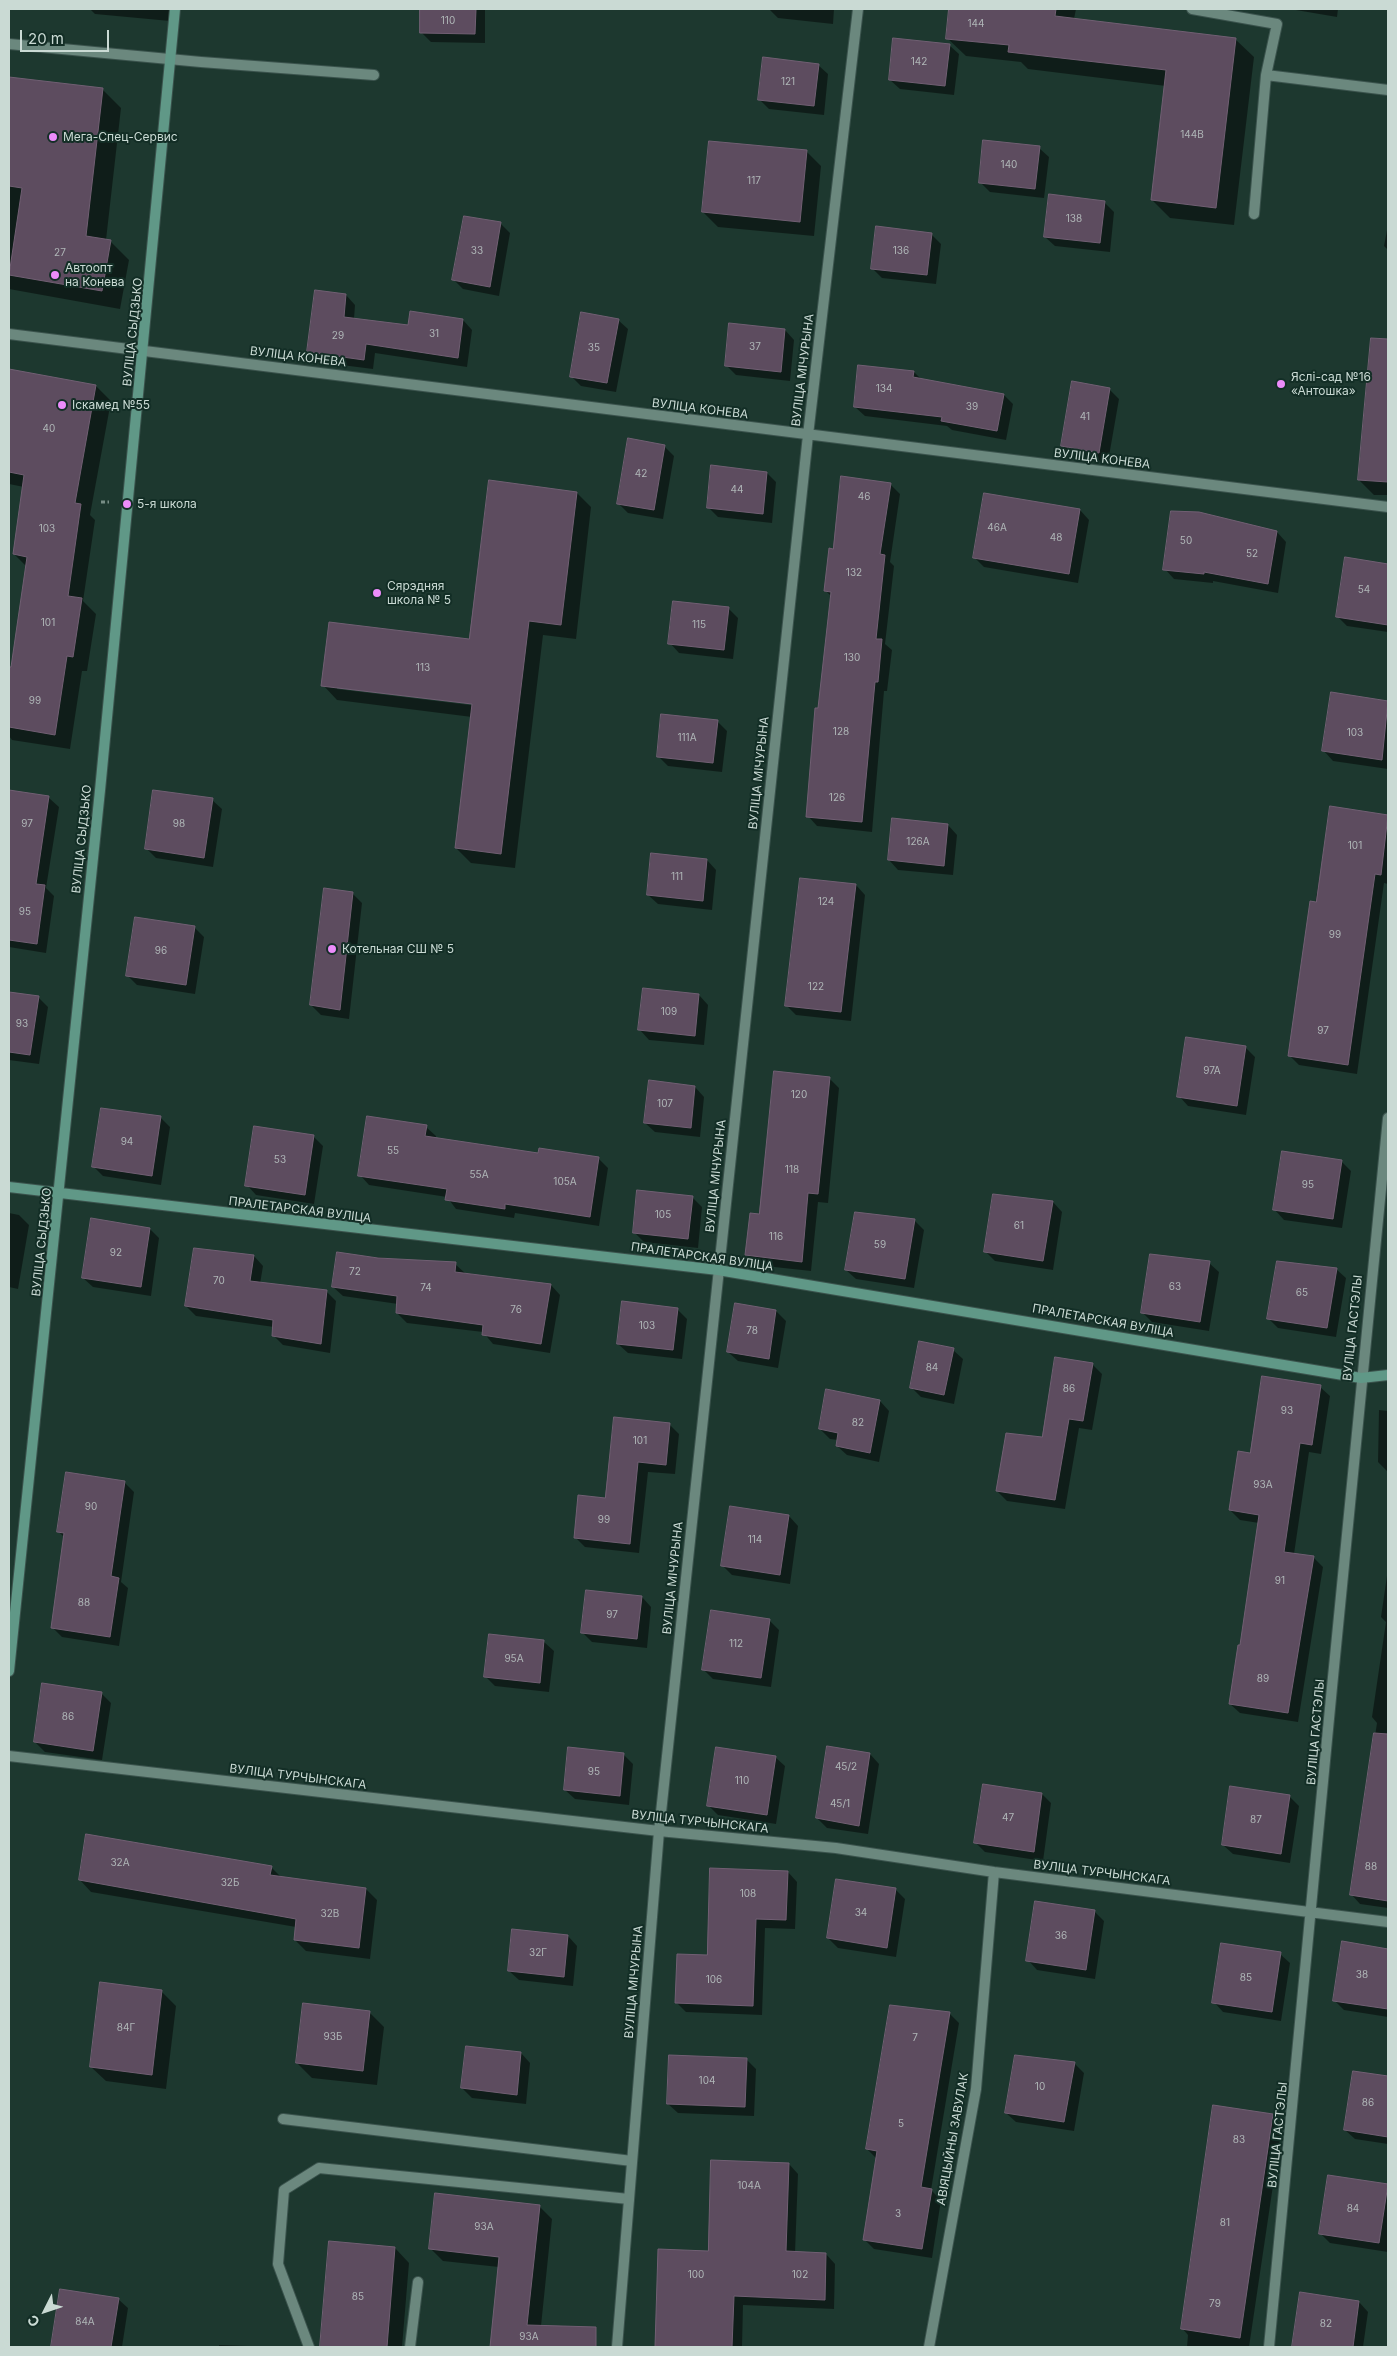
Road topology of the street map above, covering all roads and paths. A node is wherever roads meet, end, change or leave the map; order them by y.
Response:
1 (175, 9) edge
2 (858, 9) edge
3 (1192, 9) edge
4 (9, 44) edge
5 (171, 59) junction
6 (374, 75) dead end
7 (1266, 75) junction
8 (1388, 90) edge
9 (1254, 214) dead end
10 (9, 334) edge
11 (144, 350) junction
12 (808, 435) junction
13 (1388, 507) edge
14 (1388, 1118) edge
15 (9, 1188) edge
16 (60, 1195) junction
17 (718, 1270) junction
18 (1388, 1375) edge
19 (1361, 1378) junction
20 (9, 1671) edge
21 (9, 1756) edge
22 (659, 1831) junction
23 (994, 1872) junction
24 (1312, 1911) junction
25 (1388, 1922) edge
26 (283, 2119) dead end
27 (632, 2161) junction
28 (629, 2199) junction
29 (418, 2282) dead end
30 (309, 2347) edge
31 (410, 2347) edge
32 (617, 2347) edge
33 (929, 2347) edge
34 (1269, 2347) edge

1 - 5 street, ВУЛІЦА СЫДЗЬКО
2 - 12 street, ВУЛІЦА МІЧУРЫНА
3 - 7 street
4 - 5 street
5 - 6 street
5 - 11 street, ВУЛІЦА СЫДЗЬКО
7 - 8 street
7 - 9 street
10 - 11 street, ВУЛІЦА КОНЕВА
11 - 12 street, ВУЛІЦА КОНЕВА
11 - 16 street, ВУЛІЦА СЫДЗЬКО
12 - 13 street, ВУЛІЦА КОНЕВА
12 - 17 street, ВУЛІЦА МІЧУРЫНА
14 - 19 street, ВУЛІЦА ГАСТЭЛЫ
15 - 16 street, ПРАЛЕТАРСКАЯ ВУЛІЦА
16 - 17 street, ПРАЛЕТАРСКАЯ ВУЛІЦА
16 - 20 street, ВУЛІЦА СЫДЗЬКО
17 - 19 street, ПРАЛЕТАРСКАЯ ВУЛІЦА
17 - 22 street, ВУЛІЦА МІЧУРЫНА
18 - 19 street, ПРАЛЕТАРСКАЯ ВУЛІЦА
19 - 24 street, ВУЛІЦА ГАСТЭЛЫ
21 - 22 street, ВУЛІЦА ТУРЧЫНСКАГА
22 - 23 street, ВУЛІЦА ТУРЧЫНСКАГА
22 - 27 street, ВУЛІЦА МІЧУРЫНА
23 - 24 street, ВУЛІЦА ТУРЧЫНСКАГА
23 - 33 street, АВІЯЦЫЙНЫ ЗАВУЛАК
24 - 25 street, ВУЛІЦА ТУРЧЫНСКАГА
24 - 34 street, ВУЛІЦА ГАСТЭЛЫ
26 - 27 street
27 - 28 street, ВУЛІЦА МІЧУРЫНА
28 - 30 street
28 - 32 street, ВУЛІЦА МІЧУРЫНА
29 - 31 street

